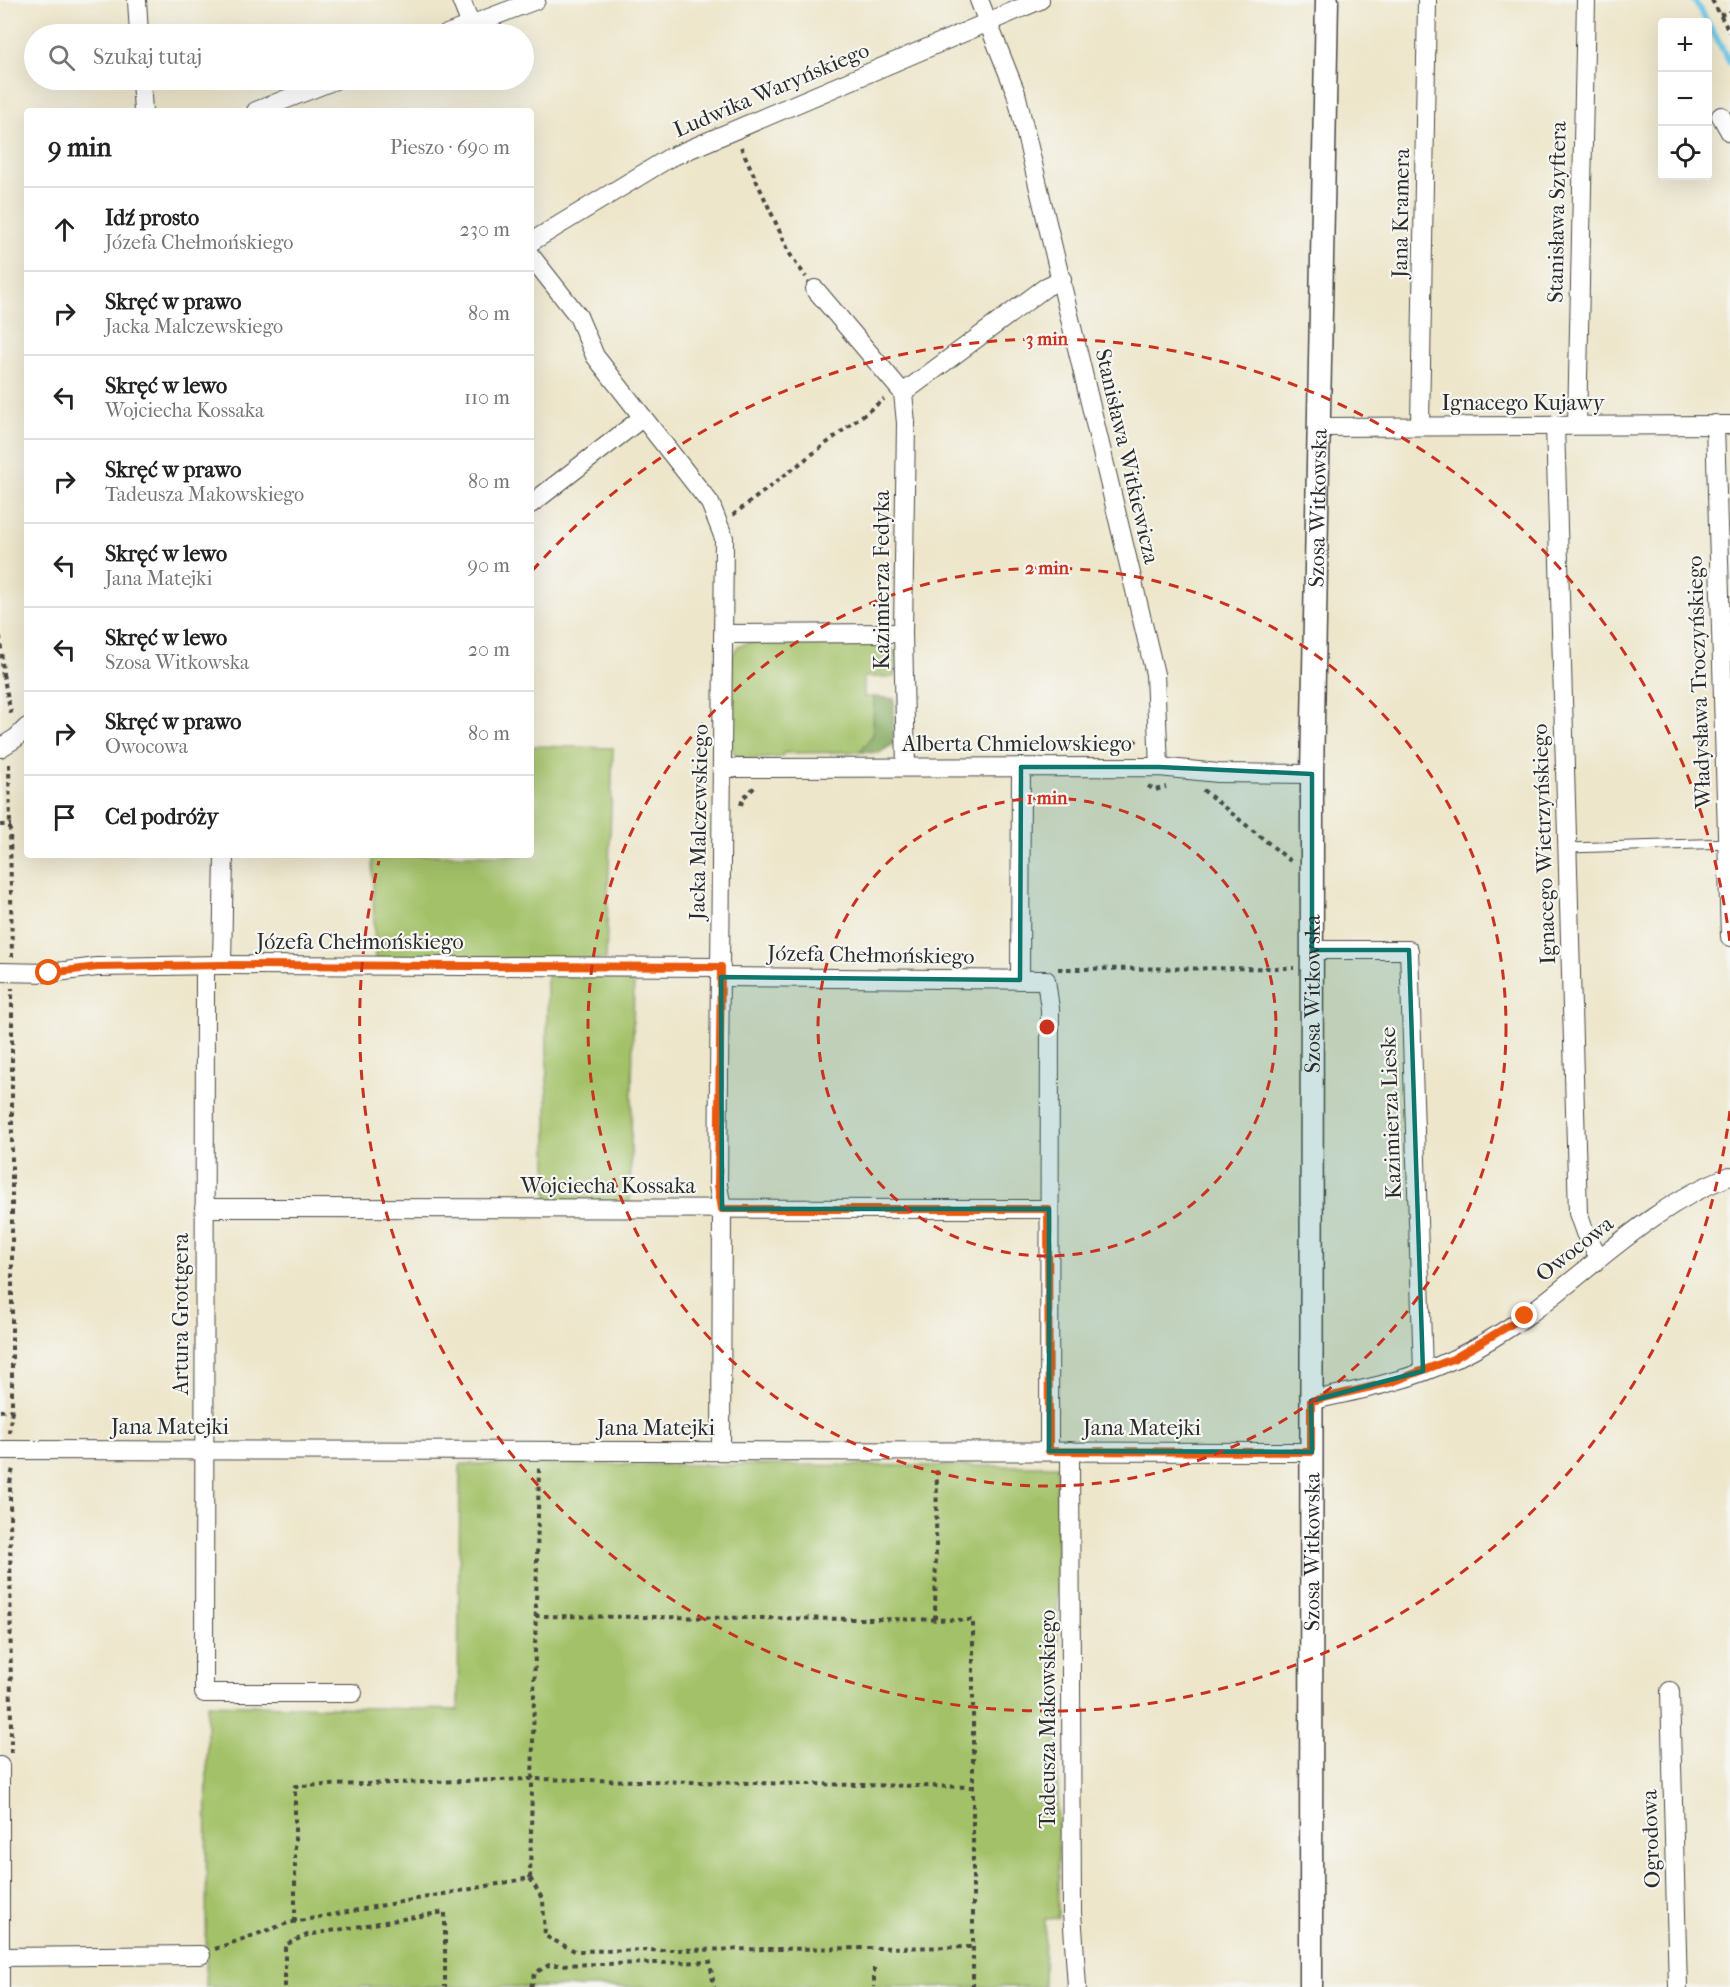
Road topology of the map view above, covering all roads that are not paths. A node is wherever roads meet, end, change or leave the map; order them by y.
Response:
1 (137, 0) edge
2 (461, 0) edge
3 (536, 0) edge
4 (979, 0) edge
5 (1040, 0) edge
6 (1327, 0) edge
7 (1427, 0) edge
8 (1586, 0) edge
9 (988, 22) junction
10 (138, 24) edge
11 (471, 24) edge
12 (474, 24) edge
13 (142, 90) edge
14 (310, 90) edge
15 (143, 108) edge
16 (264, 108) edge
17 (534, 240) edge
18 (534, 260) edge
19 (1062, 279) junction
20 (815, 289) road end
21 (903, 393) junction
22 (642, 418) junction
23 (1723, 424) edge
24 (1555, 425) junction
25 (1577, 425) junction
26 (1420, 426) junction
27 (1317, 427) junction
28 (534, 502) edge
29 (903, 633) junction
30 (725, 634) junction
31 (21, 732) edge
32 (0, 748) edge
33 (1158, 766) junction
34 (906, 767) junction
35 (1021, 767) junction
36 (722, 768) junction
37 (1312, 774) junction
38 (1728, 843) edge
39 (1568, 848) junction
40 (224, 858) edge
41 (1730, 937) edge
42 (1312, 959) junction
43 (213, 965) junction
44 (8, 972) edge
45 (721, 972) junction
46 (1020, 980) junction
47 (1730, 1176) edge
48 (204, 1208) junction
49 (722, 1209) junction
50 (1048, 1209) junction
51 (1599, 1257) junction
52 (1423, 1371) junction
53 (1311, 1401) junction
54 (0, 1450) edge
55 (204, 1450) junction
56 (721, 1451) junction
57 (1049, 1451) junction
58 (1070, 1451) junction
59 (1311, 1452) junction
60 (1670, 1691) dead end
61 (352, 1693) dead end
62 (5, 1760) edge
63 (0, 1936) edge
64 (201, 1954) road end
65 (1, 1957) edge
66 (0, 1987) edge
67 (1077, 1987) edge
68 (1311, 1987) edge
69 (1678, 1987) edge

1 - 10 street
2 - 11 street
3 - 12 street
4 - 9 street, Stanisława Witkiewicza
5 - 9 street, Ludwika Waryńskiego
6 - 27 street, Szosa Witkowska
7 - 26 street, Jana Kramera
8 - 25 street, Stanisława Szyftera
9 - 17 street, Ludwika Waryńskiego
9 - 19 street, Stanisława Witkiewicza
13 - 15 street
14 - 16 street
18 - 22 street, Jacka Malczewskiego
19 - 21 street
19 - 33 street, Stanisława Witkiewicza
20 - 21 street
21 - 29 street, Kazimierza Fedyka
22 - 28 street
22 - 30 street, Jacka Malczewskiego
23 - 25 street, Ignacego Kujawy
23 - 38 street, Władysława Troczyńskiego
24 - 25 street, Ignacego Kujawy
24 - 26 street, Ignacego Kujawy
24 - 39 street, Ignacego Wietrzyńskiego
26 - 27 street, Ignacego Kujawy
27 - 37 street, Szosa Witkowska
29 - 30 street
29 - 34 street, Kazimierza Fedyka
30 - 36 street, Jacka Malczewskiego
31 - 32 street
33 - 35 street, Alberta Chmielowskiego
33 - 37 street, Alberta Chmielowskiego
34 - 35 street, Alberta Chmielowskiego
34 - 36 street, Alberta Chmielowskiego
35 - 46 street
36 - 45 street, Jacka Malczewskiego
37 - 42 street, Szosa Witkowska
38 - 39 lane
38 - 41 street, Władysława Troczyńskiego
39 - 51 street, Ignacego Wietrzyńskiego
40 - 43 street, Artura Grottgera
42 - 52 street, Kazimierza Lieske
42 - 53 street, Szosa Witkowska
43 - 44 street, Józefa Chełmońskiego
43 - 45 street, Józefa Chełmońskiego
43 - 48 street, Artura Grottgera
45 - 46 street, Józefa Chełmońskiego
45 - 49 street, Jacka Malczewskiego
46 - 50 street, Józefa Chełmońskiego
47 - 51 street, Owocowa
48 - 49 street, Wojciecha Kossaka
48 - 55 street, Artura Grottgera
49 - 50 street, Wojciecha Kossaka
49 - 56 street, Jacka Malczewskiego
50 - 57 street
51 - 52 street, Owocowa
52 - 53 street, Owocowa
53 - 59 street, Szosa Witkowska
54 - 55 street, Jana Matejki
55 - 56 street, Jana Matejki
55 - 61 street, Artura Grottgera
56 - 57 street, Jana Matejki
57 - 58 street, Jana Matejki
58 - 59 street, Jana Matejki
58 - 67 street, Tadeusza Makowskiego
59 - 68 street, Szosa Witkowska
60 - 69 street, Ogrodowa
62 - 63 street
63 - 65 street
64 - 65 street
65 - 66 street

